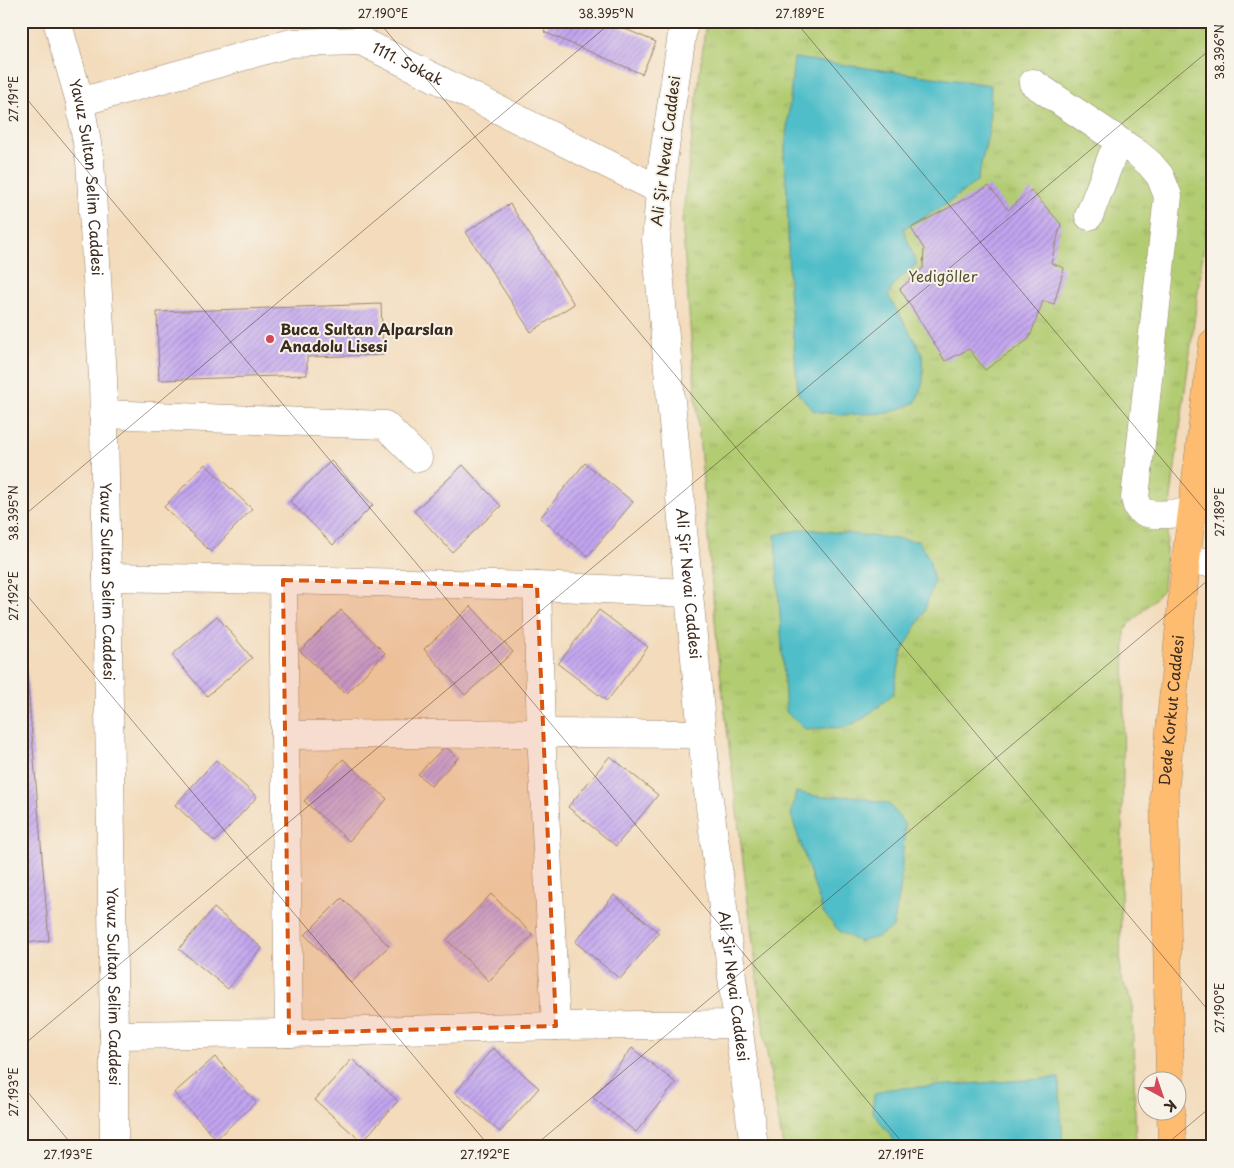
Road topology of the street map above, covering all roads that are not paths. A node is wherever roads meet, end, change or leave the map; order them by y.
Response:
1 (57, 21) edge
2 (678, 23) edge
3 (322, 32) edge
4 (1033, 83) dead end
5 (80, 102) junction
6 (1121, 143) junction
7 (660, 190) junction
8 (1089, 216) dead end
9 (1213, 343) edge
10 (104, 414) junction
11 (418, 458) dead end
12 (1192, 512) junction
13 (1186, 560) junction
14 (1213, 563) edge
15 (107, 577) junction
16 (283, 580) junction
17 (537, 586) junction
18 (689, 593) junction
19 (540, 733) junction
20 (702, 734) junction
21 (285, 736) junction
22 (738, 1024) junction
23 (556, 1026) junction
24 (289, 1033) junction
25 (114, 1035) junction
26 (1170, 1070) edge
27 (1171, 1120) edge
28 (114, 1147) edge
29 (754, 1147) edge
30 (1172, 1147) edge

1 - 5 street, Yavuz Sultan Selim Caddesi
2 - 7 street, Ali Şir Nevai Caddesi
3 - 5 street, 1111. Sokak
3 - 7 street, 1111. Sokak
4 - 6 street
5 - 10 street, Yavuz Sultan Selim Caddesi
6 - 8 street
6 - 12 street
7 - 18 street, Ali Şir Nevai Caddesi
9 - 12 main road, Dede Korkut Caddesi
10 - 11 street
10 - 15 street, Yavuz Sultan Selim Caddesi
12 - 13 main road, Dede Korkut Caddesi
13 - 14 street
13 - 26 main road, Dede Korkut Caddesi
15 - 16 street
15 - 25 street, Yavuz Sultan Selim Caddesi
16 - 17 street
16 - 21 street
17 - 18 street
17 - 19 street
18 - 20 street, Ali Şir Nevai Caddesi
19 - 20 street
19 - 21 street
19 - 23 street
20 - 22 street, Ali Şir Nevai Caddesi
21 - 24 street
22 - 23 street
22 - 29 street, Ali Şir Nevai Caddesi
23 - 24 street
24 - 25 street
25 - 28 street, Yavuz Sultan Selim Caddesi
27 - 30 main road

